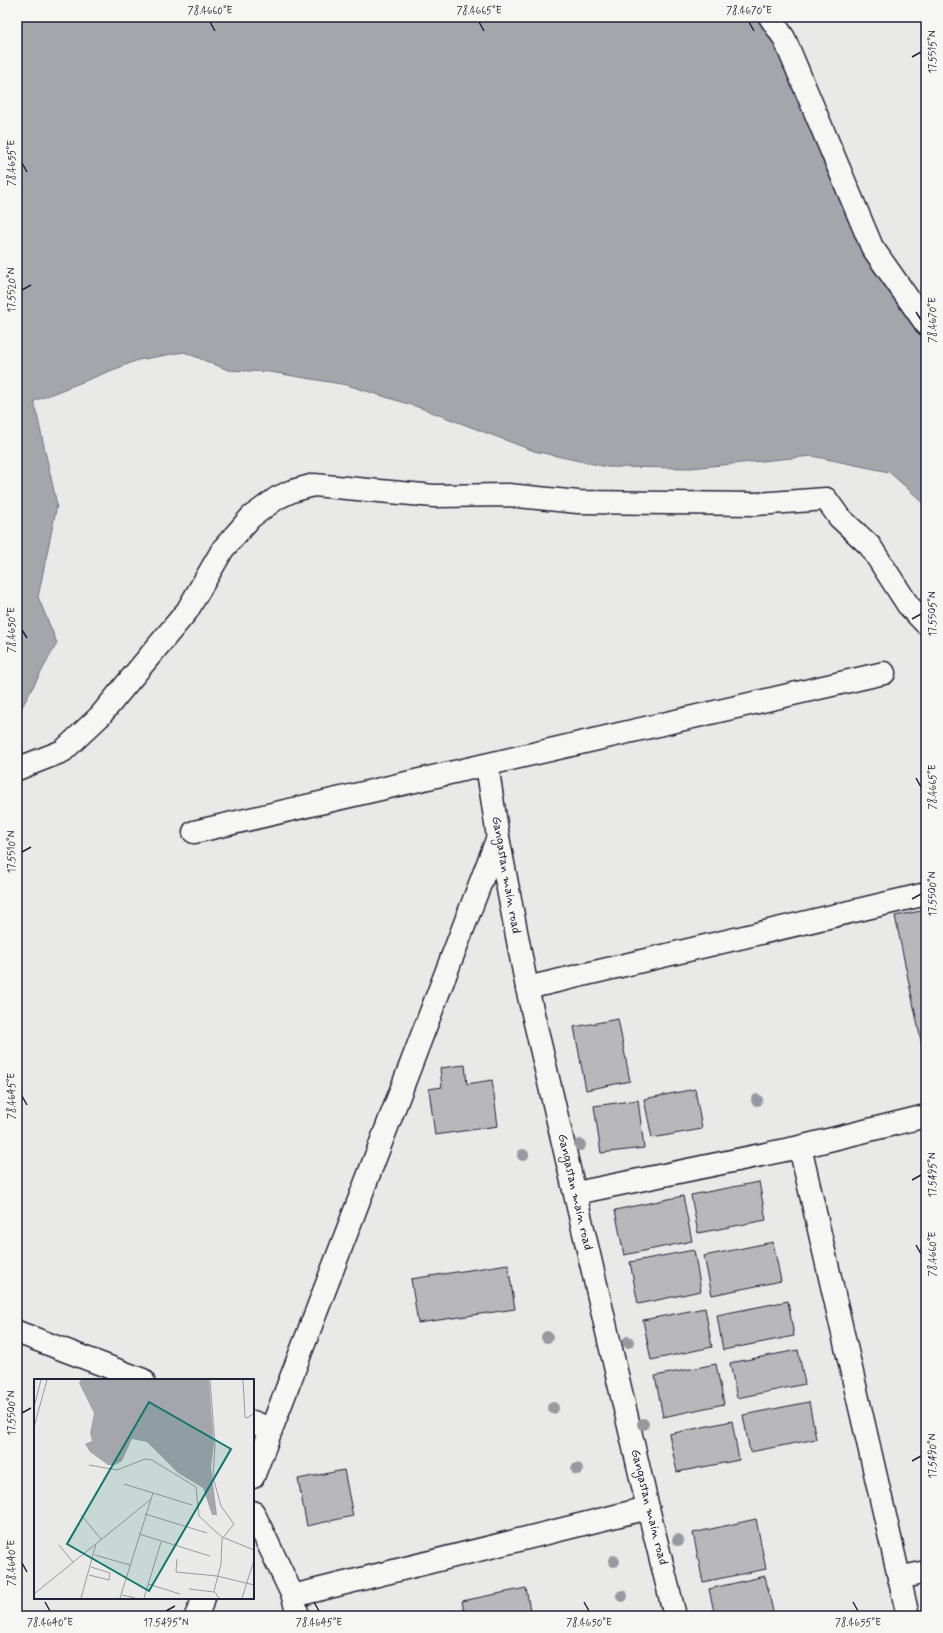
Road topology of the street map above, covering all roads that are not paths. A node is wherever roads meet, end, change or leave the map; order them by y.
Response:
1 (770, 17) edge
2 (926, 324) edge
3 (926, 624) edge
4 (884, 672) dead end
5 (487, 764) junction
6 (17, 769) edge
7 (194, 832) dead end
8 (498, 837) junction
9 (926, 894) edge
10 (527, 988) junction
11 (926, 1116) edge
12 (800, 1147) junction
13 (576, 1193) junction
14 (17, 1332) edge
15 (140, 1379) edge
16 (262, 1425) edge
17 (254, 1471) edge
18 (648, 1508) junction
19 (254, 1514) edge
20 (926, 1572) edge
21 (899, 1578) junction
22 (204, 1599) edge
23 (296, 1606) edge
24 (196, 1616) edge
25 (675, 1616) edge
26 (908, 1616) edge

1 - 2 street
3 - 6 street
4 - 5 street
5 - 7 street
5 - 8 street, Gangastan main road
8 - 10 street, Gangastan main road
8 - 16 street
9 - 10 street
10 - 13 street, Gangastan main road
11 - 12 street
12 - 13 street
12 - 21 street
13 - 18 street, Gangastan main road
14 - 15 street
16 - 17 street
18 - 23 street
18 - 25 street, Gangastan main road
19 - 23 street
20 - 21 street
21 - 26 street
22 - 24 street

